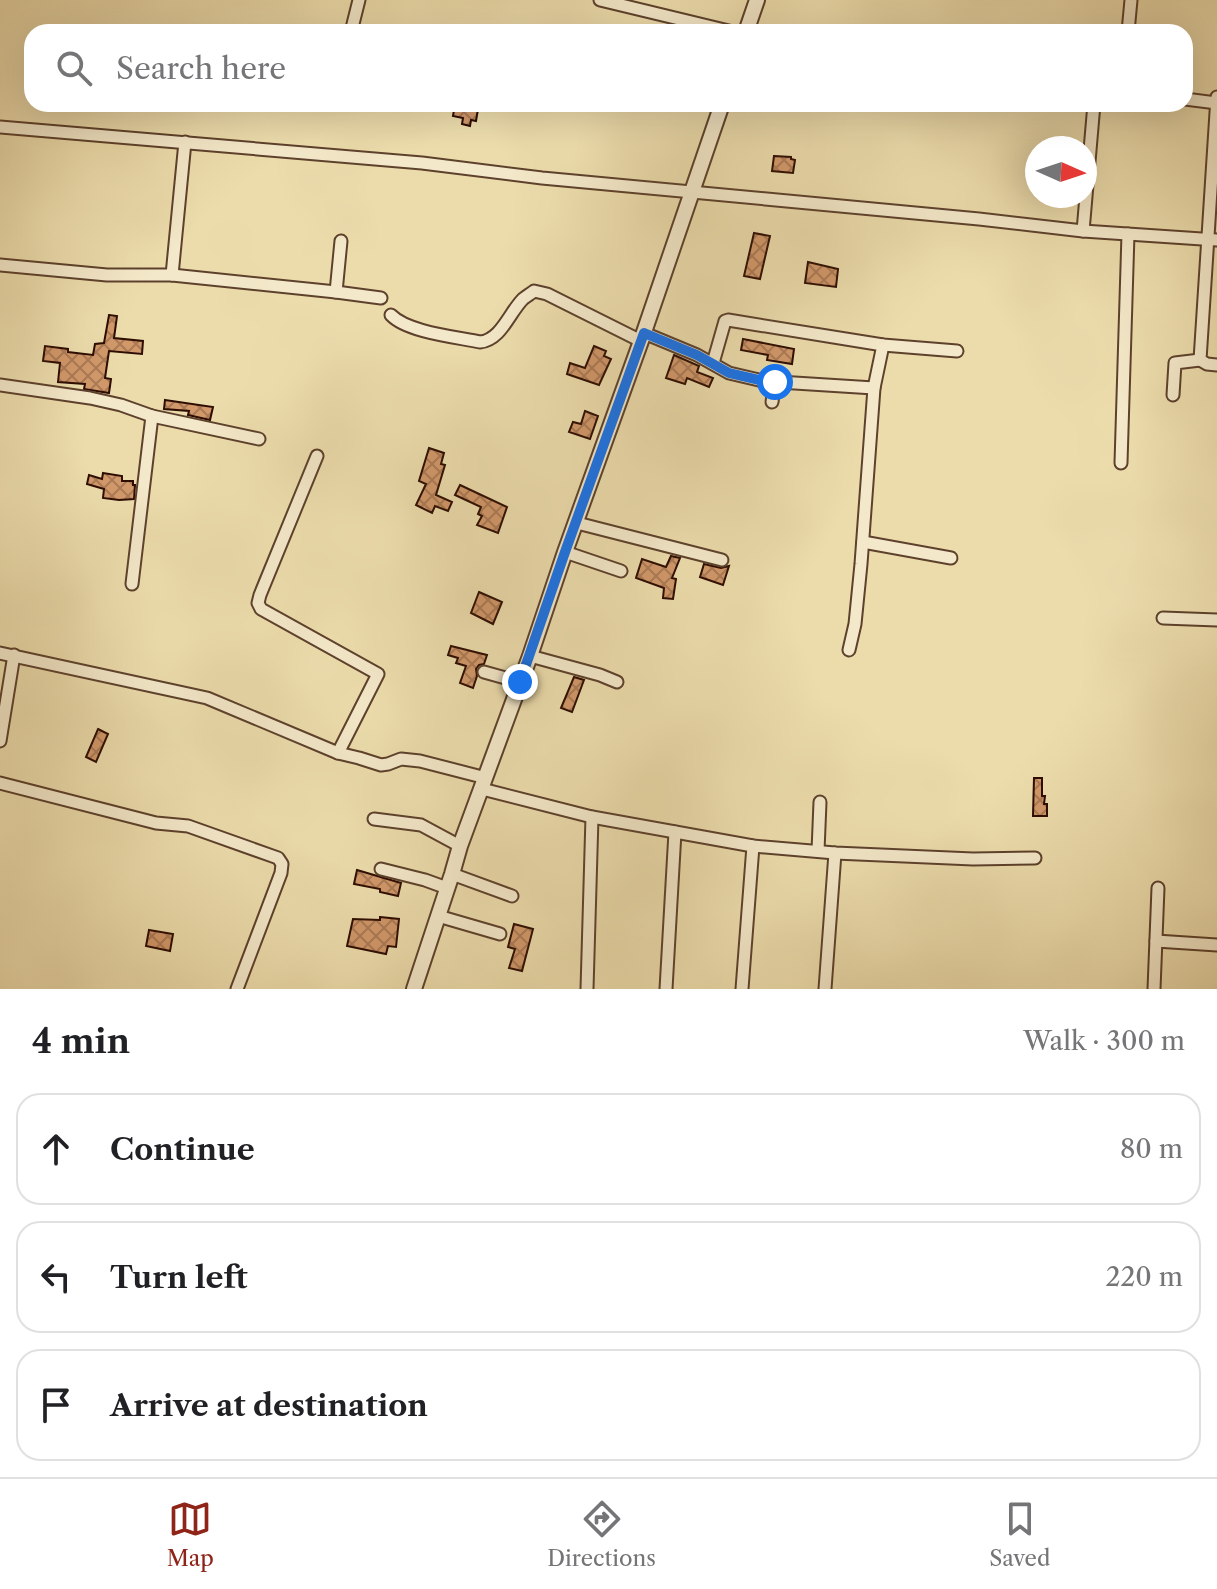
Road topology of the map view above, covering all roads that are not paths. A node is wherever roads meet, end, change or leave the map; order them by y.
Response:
1 (359, 0) edge
2 (600, 0) edge
3 (757, 0) edge
4 (1131, 0) edge
5 (353, 24) edge
6 (713, 24) edge
7 (748, 24) edge
8 (1129, 24) edge
9 (1193, 100) edge
10 (1217, 101) edge
11 (719, 112) edge
12 (1093, 112) edge
13 (0, 127) edge
14 (185, 142) junction
15 (692, 193) junction
16 (1083, 231) junction
17 (1128, 234) junction
18 (1212, 240) edge
19 (341, 241) dead end
20 (0, 265) edge
21 (172, 275) junction
22 (336, 292) junction
23 (381, 298) dead end
24 (391, 315) dead end
25 (642, 337) junction
26 (883, 345) junction
27 (957, 351) dead end
28 (1200, 360) junction
29 (713, 363) junction
30 (1217, 365) edge
31 (775, 382) junction
32 (0, 385) edge
33 (874, 388) junction
34 (1173, 395) dead end
35 (772, 402) dead end
36 (152, 416) junction
37 (259, 439) dead end
38 (317, 456) dead end
39 (1121, 463) dead end
40 (577, 523) junction
41 (863, 542) junction
42 (565, 552) junction
43 (951, 558) dead end
44 (722, 560) dead end
45 (621, 571) dead end
46 (132, 584) dead end
47 (1163, 618) dead end
48 (1217, 620) edge
49 (849, 650) dead end
50 (0, 653) edge
51 (14, 655) junction
52 (530, 656) junction
53 (484, 672) dead end
54 (520, 682) junction
55 (617, 682) dead end
56 (0, 741) edge
57 (338, 753) junction
58 (0, 783) edge
59 (484, 784) junction
60 (820, 802) dead end
61 (592, 817) junction
62 (374, 819) dead end
63 (675, 832) junction
64 (460, 846) junction
65 (753, 846) junction
66 (818, 851) junction
67 (835, 853) junction
68 (1035, 858) dead end
69 (381, 869) dead end
70 (450, 881) junction
71 (1158, 888) dead end
72 (512, 896) dead end
73 (438, 916) junction
74 (500, 934) dead end
75 (1156, 941) junction
76 (1217, 945) edge
77 (237, 989) edge
78 (414, 989) edge
79 (587, 989) edge
80 (666, 989) edge
81 (742, 989) edge
82 (825, 989) edge
83 (1154, 989) edge

1 - 5 street
2 - 6 street
3 - 7 street
4 - 8 street
9 - 10 street
10 - 18 street
11 - 15 street
12 - 16 street
13 - 14 street
14 - 15 street
14 - 21 street
15 - 16 street
15 - 25 street
16 - 17 street
17 - 18 street
17 - 39 street
18 - 28 street
19 - 22 street
20 - 21 street
21 - 22 street
22 - 23 street
24 - 25 street
25 - 29 street
25 - 40 street
26 - 27 street
26 - 29 street
26 - 33 street
28 - 30 street
28 - 34 street
29 - 31 street
31 - 33 street
31 - 35 street
32 - 36 street
33 - 41 street
36 - 37 street
36 - 46 street
38 - 57 street
40 - 42 street
40 - 44 street
41 - 43 street
41 - 49 street
42 - 45 street
42 - 52 street
47 - 48 street
50 - 51 street
51 - 56 street
51 - 57 street
52 - 54 street
52 - 55 street
53 - 54 street
54 - 59 street
57 - 59 street
58 - 77 street
59 - 61 street
59 - 64 street
60 - 66 street
61 - 63 street
61 - 79 street
62 - 64 street
63 - 65 street
63 - 80 street
64 - 70 street
65 - 66 street
65 - 81 street
66 - 67 street
67 - 68 street
67 - 82 street
69 - 70 street
70 - 72 street
70 - 73 street
71 - 75 street
73 - 74 street
73 - 78 street
75 - 76 street
75 - 83 street

